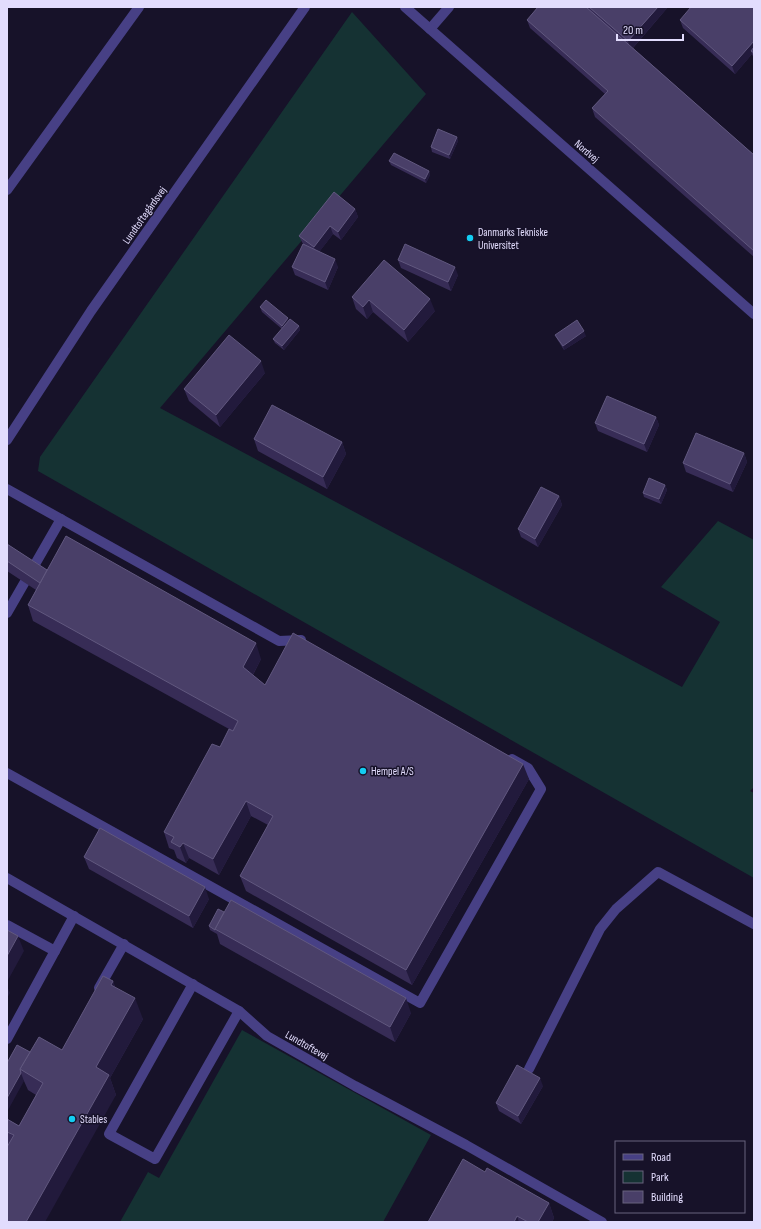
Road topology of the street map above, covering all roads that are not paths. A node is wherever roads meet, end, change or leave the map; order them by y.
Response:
1 (139, 7) edge
2 (305, 7) edge
3 (404, 7) edge
4 (449, 7) edge
5 (430, 29) junction
6 (7, 190) edge
7 (754, 314) edge
8 (7, 440) edge
9 (7, 489) edge
10 (60, 519) junction
11 (7, 613) edge
12 (279, 641) junction
13 (309, 643) edge
14 (283, 651) edge
15 (501, 752) edge
16 (7, 773) edge
17 (7, 878) edge
18 (74, 916) junction
19 (754, 924) edge
20 (7, 925) edge
21 (124, 944) junction
22 (55, 951) junction
23 (193, 984) junction
24 (93, 998) edge
25 (239, 1010) junction
26 (7, 1039) edge
27 (529, 1069) dead end
28 (602, 1222) edge

1 - 6 street
2 - 8 street, Lundtoftegårdsvej
3 - 5 street, Nordvej
4 - 5 street
5 - 7 street, Nordvej
9 - 10 street
10 - 11 street
10 - 12 street
12 - 13 street
12 - 14 street
15 - 16 street
17 - 18 street, Lundtoftevej
18 - 21 street, Lundtoftevej
18 - 22 street
19 - 27 street
20 - 22 street
21 - 23 street, Lundtoftevej
21 - 24 street
22 - 26 street
23 - 25 street, Lundtoftevej
23 - 25 street
25 - 28 street, Lundtoftevej

